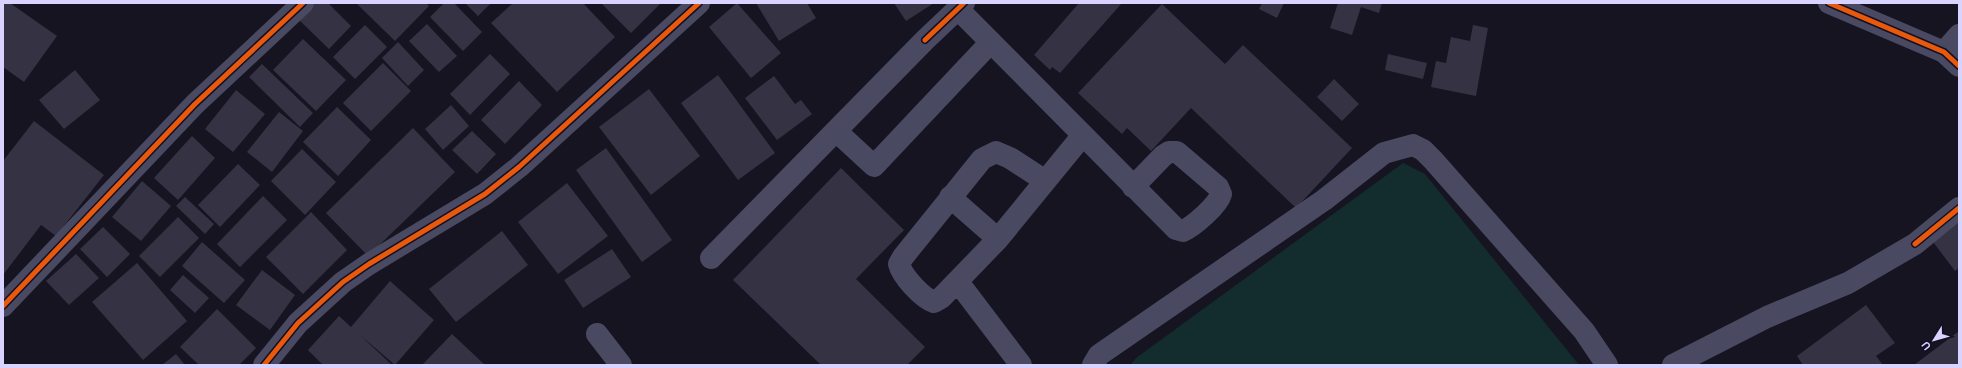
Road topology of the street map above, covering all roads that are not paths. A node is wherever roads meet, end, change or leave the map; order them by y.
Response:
1 (302, 3) edge
2 (699, 3) edge
3 (1829, 3) edge
4 (960, 6) edge
5 (1959, 35) edge
6 (991, 42) junction
7 (1952, 59) edge
8 (836, 131) junction
9 (1083, 135) junction
10 (1044, 180) junction
11 (1134, 187) dead end
12 (950, 197) junction
13 (1959, 208) edge
14 (998, 239) junction
15 (711, 258) dead end
16 (958, 282) junction
17 (3, 306) edge
18 (597, 334) dead end
19 (264, 365) edge
20 (621, 365) edge
21 (1021, 365) edge
22 (1093, 365) edge
23 (1607, 365) edge
24 (1673, 365) edge

1 - 17 street
2 - 19 street
3 - 7 street
4 - 6 street
4 - 8 street
5 - 7 street
6 - 8 street
6 - 9 street
8 - 15 street
9 - 10 street
9 - 11 street
10 - 12 street
10 - 14 street
12 - 14 street
12 - 16 street
13 - 24 street
14 - 16 street
16 - 21 street
18 - 20 street
22 - 23 street

